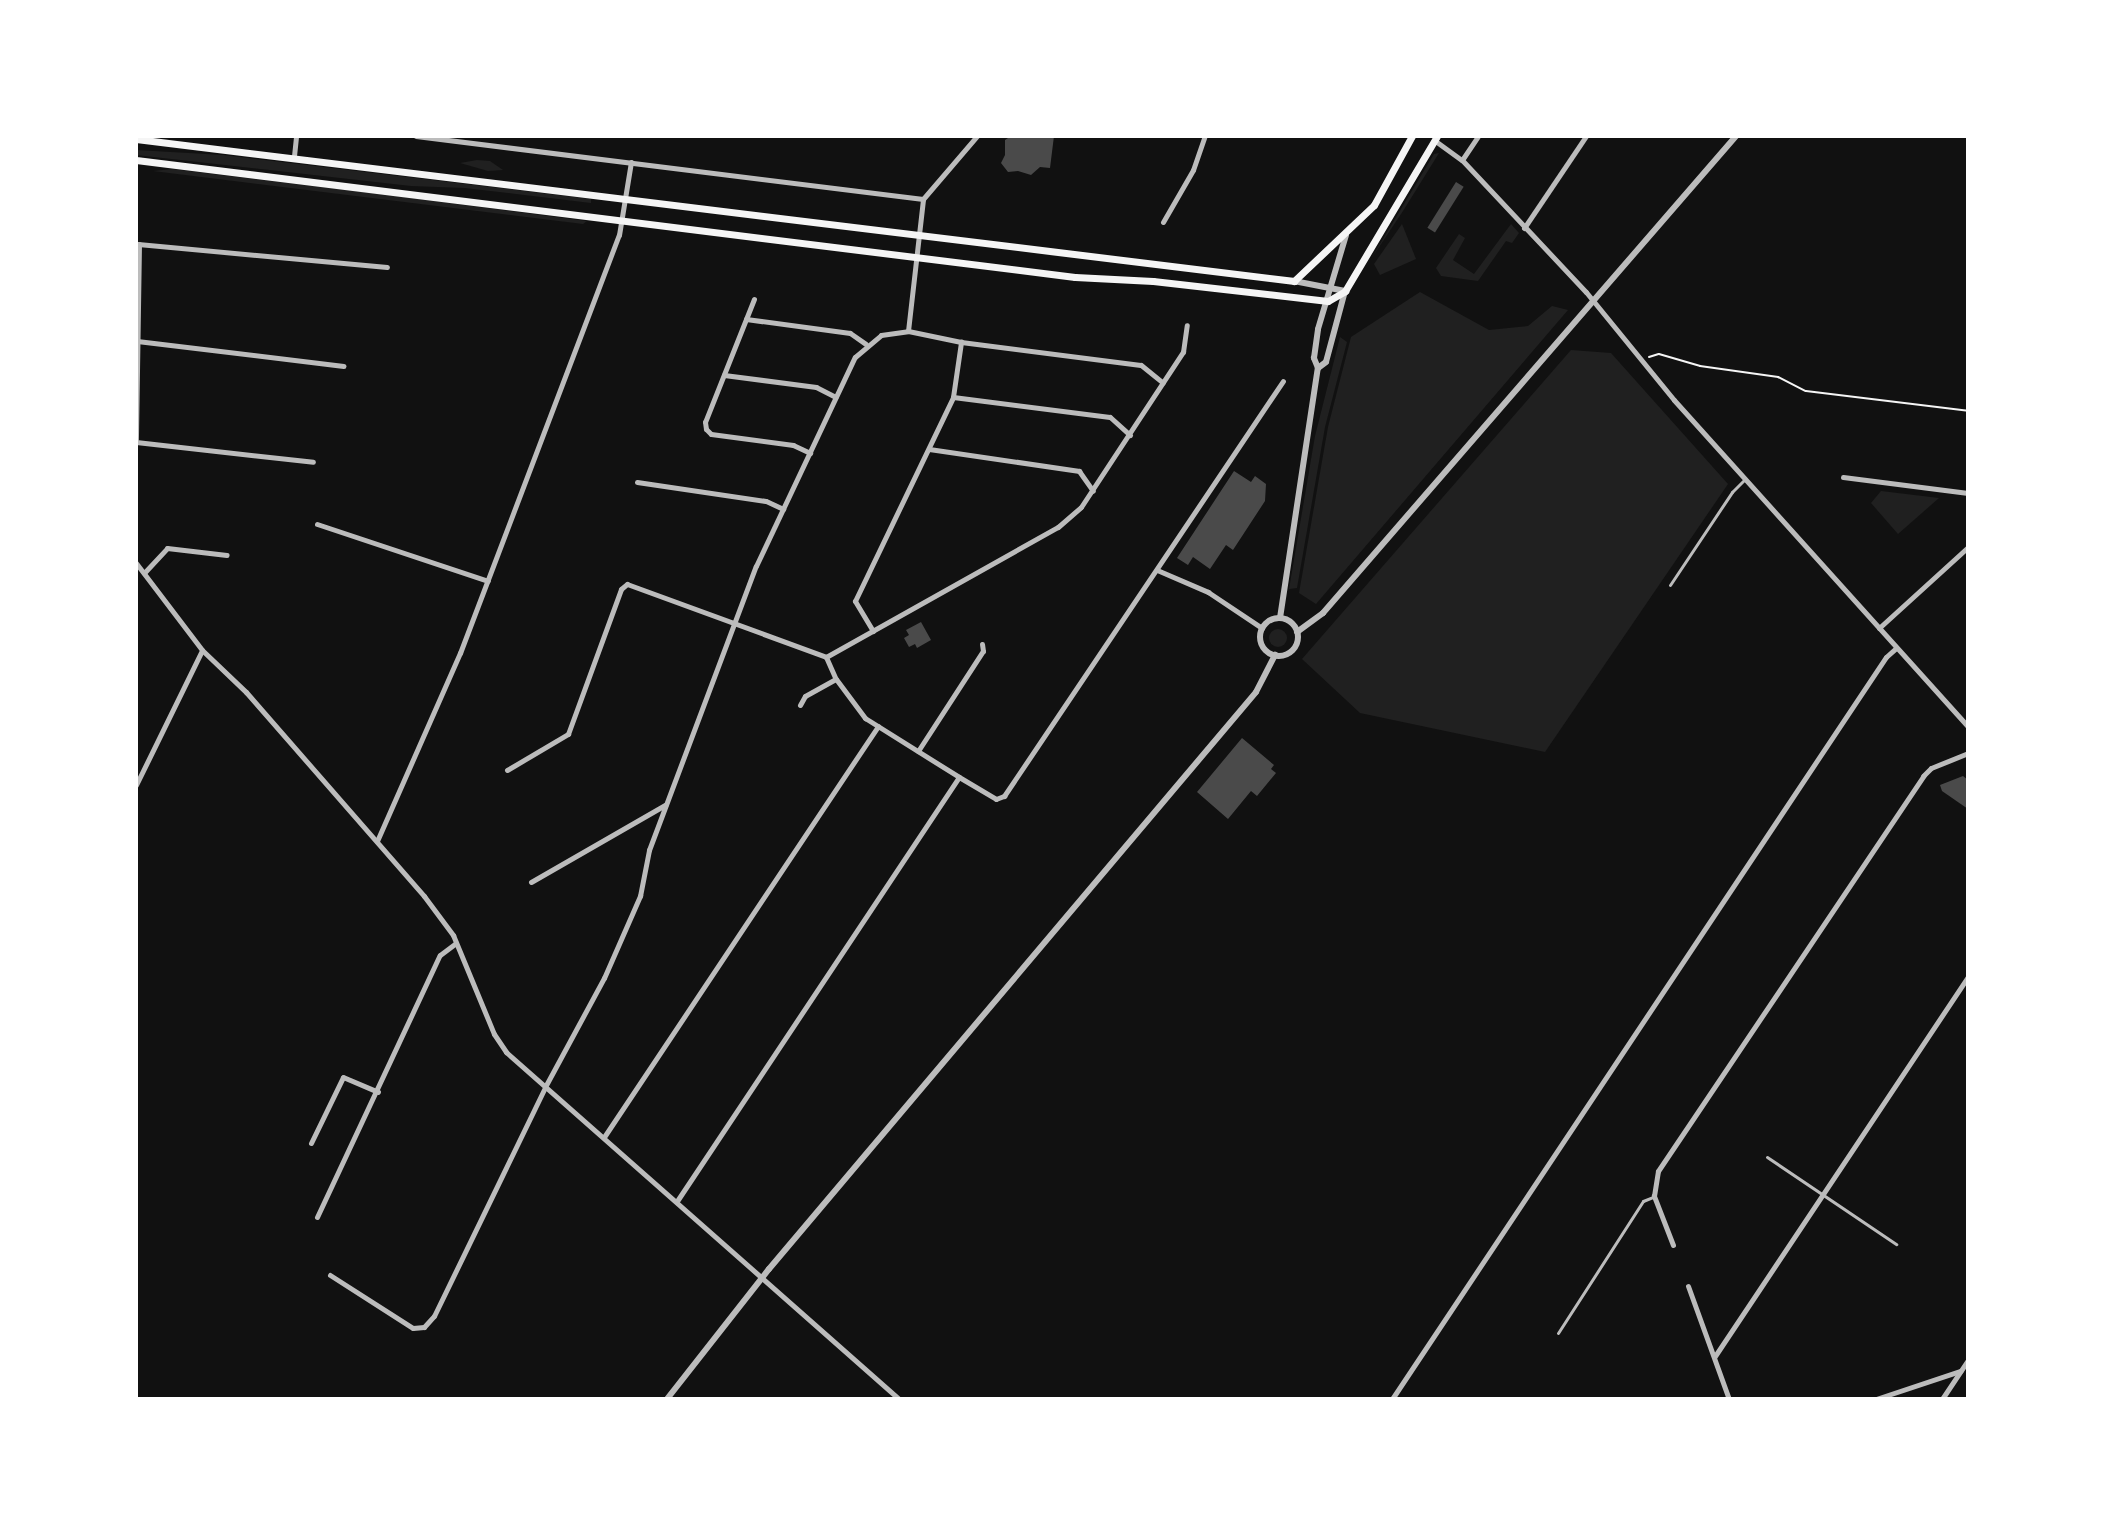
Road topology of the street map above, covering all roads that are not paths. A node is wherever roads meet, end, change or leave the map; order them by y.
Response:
1 (296, 136) edge
2 (416, 136) edge
3 (977, 136) edge
4 (1205, 136) edge
5 (1412, 136) edge
6 (1478, 136) edge
7 (1586, 136) edge
8 (1736, 136) edge
9 (1435, 138) edge
10 (136, 139) edge
11 (294, 156) junction
12 (136, 160) edge
13 (1462, 160) junction
14 (631, 162) junction
15 (625, 199) junction
16 (923, 199) junction
17 (623, 219) junction
18 (1163, 222) dead end
19 (1524, 228) junction
20 (1346, 235) junction
21 (919, 237) junction
22 (137, 244) edge
23 (917, 257) junction
24 (387, 267) dead end
25 (1294, 281) junction
26 (1331, 289) junction
27 (1345, 291) junction
28 (754, 299) dead end
29 (1593, 300) junction
30 (1328, 301) junction
31 (746, 319) junction
32 (1187, 325) dead end
33 (908, 331) junction
34 (137, 341) edge
35 (961, 342) junction
36 (866, 344) junction
37 (343, 366) dead end
38 (1318, 368) junction
39 (724, 375) junction
40 (1283, 381) dead end
41 (1163, 383) junction
42 (836, 397) junction
43 (953, 397) junction
44 (1130, 435) junction
45 (136, 442) edge
46 (929, 449) junction
47 (810, 453) junction
48 (313, 462) dead end
49 (1843, 477) dead end
50 (1745, 479) junction
51 (637, 482) dead end
52 (1093, 491) junction
53 (1968, 493) edge
54 (783, 509) junction
55 (317, 524) dead end
56 (1968, 547) edge
57 (227, 555) dead end
58 (136, 563) edge
59 (1157, 570) junction
60 (144, 573) junction
61 (488, 581) junction
62 (1670, 585) dead end
63 (1280, 618) junction
64 (735, 621) junction
65 (1262, 628) junction
66 (1879, 628) junction
67 (873, 631) junction
68 (1297, 632) junction
69 (982, 644) dead end
70 (1896, 648) junction
71 (202, 650) junction
72 (1275, 655) junction
73 (826, 657) junction
74 (836, 679) junction
75 (800, 705) dead end
76 (878, 726) junction
77 (1968, 727) edge
78 (918, 751) junction
79 (1968, 753) edge
80 (507, 770) dead end
81 (959, 777) junction
82 (136, 785) edge
83 (666, 804) junction
84 (377, 841) junction
85 (531, 882) dead end
86 (456, 943) junction
87 (1968, 977) edge
88 (545, 1087) junction
89 (378, 1092) junction
90 (604, 1137) junction
91 (311, 1143) dead end
92 (1767, 1157) dead end
93 (1823, 1195) junction
94 (1654, 1196) junction
95 (677, 1201) junction
96 (317, 1217) dead end
97 (1896, 1244) dead end
98 (1673, 1245) dead end
99 (330, 1275) dead end
100 (763, 1276) junction
101 (1688, 1286) dead end
102 (1558, 1333) dead end
103 (1715, 1356) junction
104 (1968, 1360) edge
105 (1960, 1371) junction
106 (667, 1399) edge
107 (899, 1399) edge
108 (1392, 1399) edge
109 (1729, 1399) edge
110 (1876, 1399) edge
111 (1942, 1399) edge

1 - 11 street
2 - 14 street
3 - 16 street
4 - 18 street
5 - 20 main road
6 - 13 street
7 - 19 street
8 - 29 street
9 - 13 street
9 - 27 main road
10 - 11 main road
11 - 15 main road
12 - 17 main road
13 - 19 street
14 - 15 street
14 - 16 street
15 - 17 street
15 - 21 main road
16 - 21 street
17 - 23 main road
17 - 61 street
19 - 29 street
20 - 25 main road
20 - 26 street
21 - 23 street
21 - 25 main road
22 - 24 street
22 - 34 street
23 - 30 main road
23 - 33 street
25 - 26 street
26 - 27 street
26 - 30 street
27 - 30 main road
27 - 38 street
28 - 31 street
29 - 50 street
29 - 68 street
30 - 38 street
31 - 36 street
31 - 39 street
32 - 41 street
33 - 35 street
33 - 36 street
34 - 37 street
34 - 45 street
35 - 41 street
35 - 43 street
36 - 42 street
38 - 63 street
39 - 42 street
39 - 47 street
40 - 59 street
41 - 44 street
42 - 47 street
43 - 44 street
43 - 46 street
44 - 52 street
45 - 48 street
46 - 52 street
46 - 67 street
47 - 54 street
49 - 53 street
50 - 62 lane
50 - 66 street
51 - 54 street
52 - 67 street
54 - 64 street
55 - 61 street
56 - 66 street
57 - 60 street
58 - 60 street
59 - 65 street
59 - 81 street
60 - 71 street
61 - 84 street
63 - 65 street
63 - 68 street
64 - 73 street
64 - 80 street
64 - 83 street
65 - 72 street
66 - 70 street
67 - 73 street
68 - 72 street
69 - 78 street
70 - 77 street
70 - 108 street
71 - 82 street
71 - 84 street
72 - 100 street
73 - 74 street
74 - 75 street
74 - 76 street
76 - 78 street
76 - 90 street
78 - 81 street
79 - 94 street
81 - 95 street
83 - 85 street
83 - 88 street
84 - 86 street
86 - 88 street
86 - 89 street
87 - 93 street
88 - 90 street
88 - 99 street
89 - 91 street
89 - 96 street
90 - 95 street
92 - 93 lane
93 - 97 lane
93 - 103 street
94 - 98 street
94 - 102 lane
95 - 100 street
100 - 106 street
100 - 107 street
101 - 103 street
103 - 109 street
104 - 105 street
105 - 110 street
105 - 111 street

